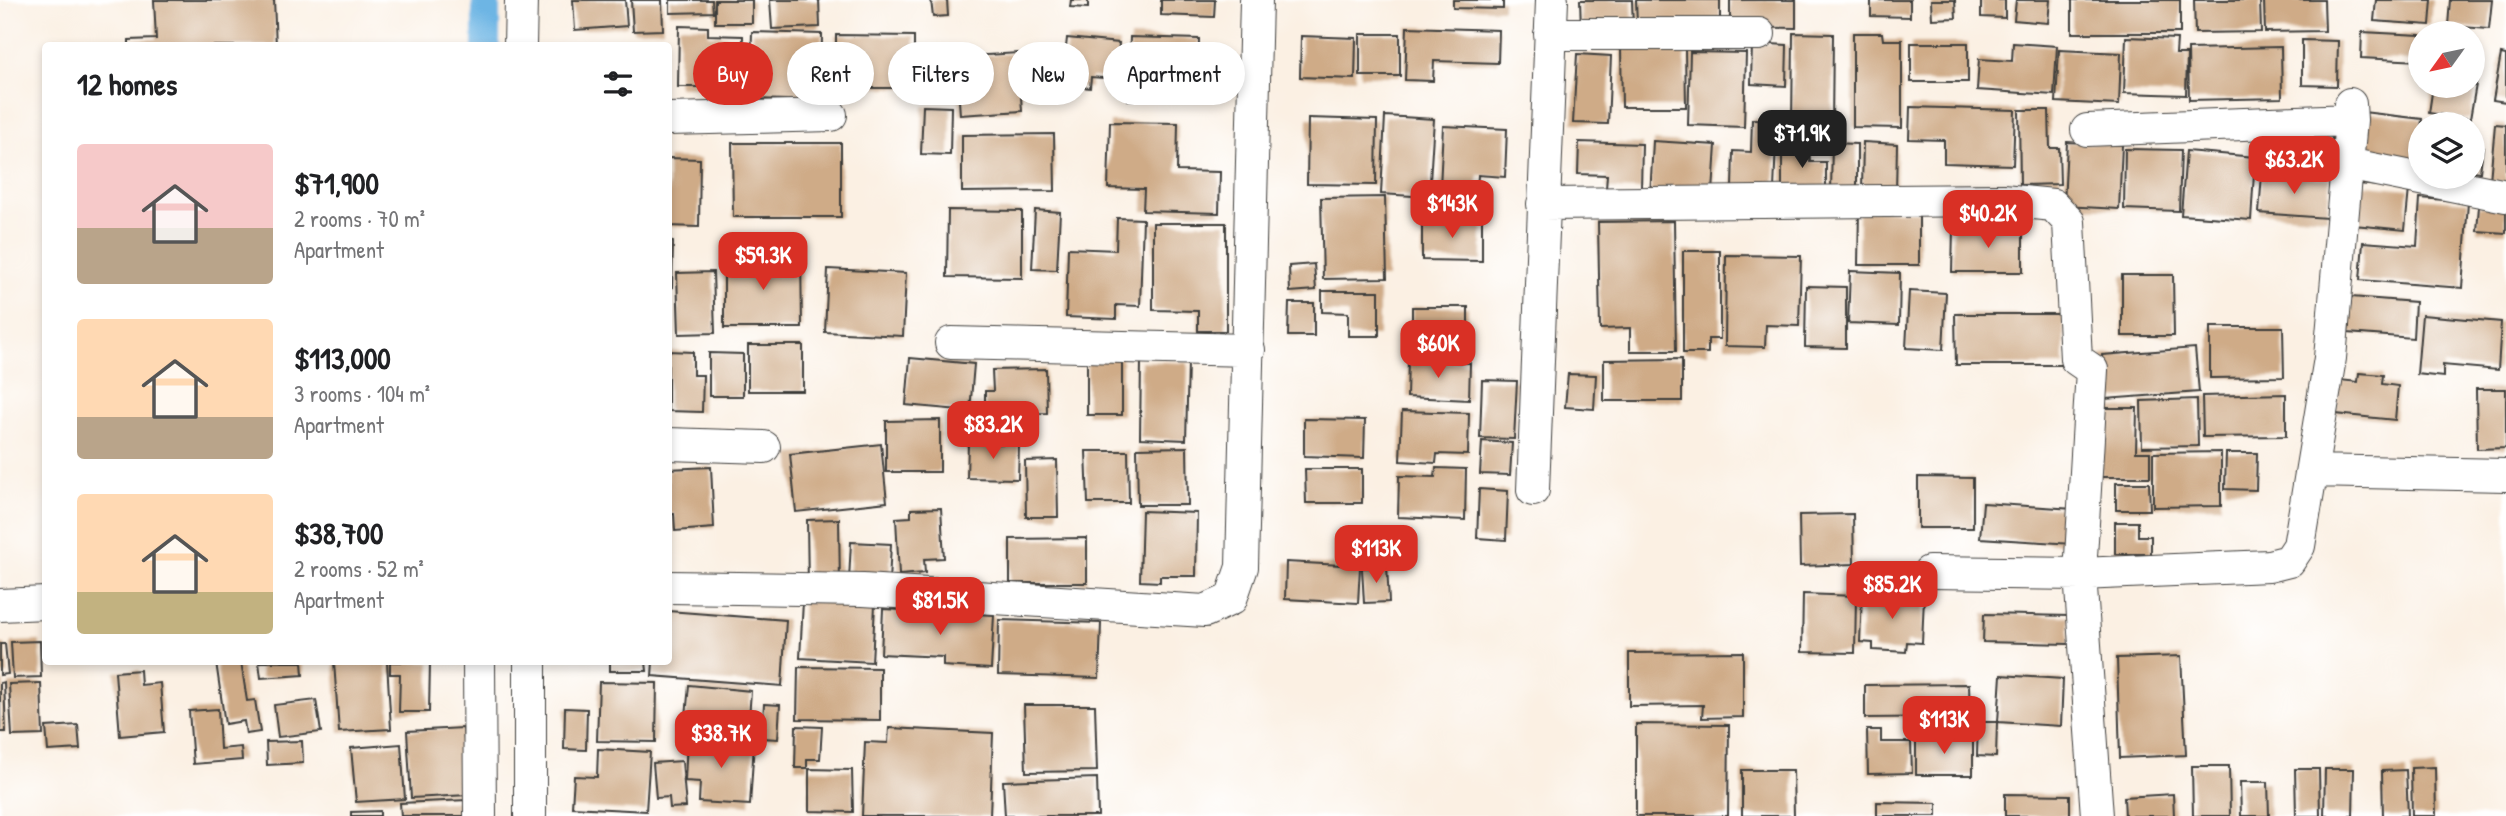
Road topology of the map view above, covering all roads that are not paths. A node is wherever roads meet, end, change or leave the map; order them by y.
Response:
1 (521, 0) edge
2 (1256, 0) edge
3 (1552, 0) edge
4 (1550, 34) junction
5 (1759, 34) dead end
6 (520, 42) edge
7 (831, 114) dead end
8 (672, 119) edge
9 (2087, 130) dead end
10 (2347, 164) junction
11 (2506, 196) edge
12 (1543, 204) junction
13 (951, 343) dead end
14 (1249, 350) junction
15 (672, 444) edge
16 (764, 446) dead end
17 (2312, 471) junction
18 (2506, 475) edge
19 (1533, 490) dead end
20 (1929, 572) dead end
21 (2080, 574) junction
22 (672, 587) edge
23 (42, 603) edge
24 (0, 605) edge
25 (479, 665) edge
26 (530, 665) edge
27 (480, 816) edge
28 (530, 816) edge
29 (2097, 816) edge

1 - 6 street
2 - 14 street
3 - 4 street
4 - 5 street
4 - 12 street
7 - 8 street
9 - 10 street
10 - 11 street
10 - 17 street
12 - 19 street
12 - 21 street
13 - 14 street
14 - 22 street
15 - 16 street
17 - 18 street
17 - 21 street
20 - 21 street
21 - 29 street
23 - 24 street
25 - 27 street
26 - 28 street

